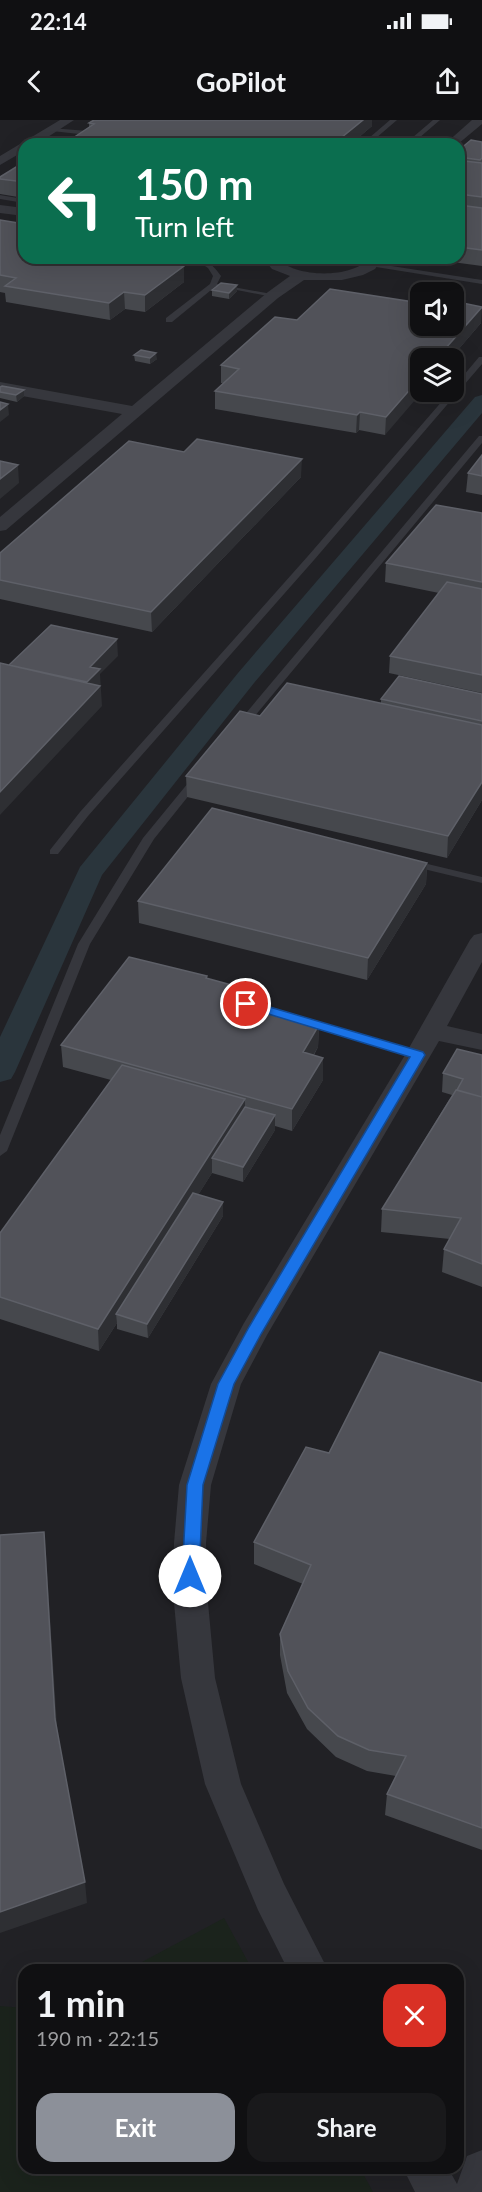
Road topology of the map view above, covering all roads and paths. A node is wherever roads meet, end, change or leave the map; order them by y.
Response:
1 (68, 120) edge
2 (394, 120) edge
3 (437, 120) edge
4 (479, 120) edge
5 (52, 129) junction
6 (95, 129) edge
7 (88, 133) junction
8 (38, 138) edge
9 (80, 138) edge
10 (372, 138) edge
11 (415, 138) edge
12 (458, 138) edge
13 (18, 150) edge
14 (0, 161) edge
15 (0, 197) edge
16 (18, 200) edge
17 (0, 209) edge
18 (18, 211) edge
19 (206, 264) edge
20 (273, 264) edge
21 (370, 264) edge
22 (385, 264) edge
23 (302, 275) junction
24 (482, 282) edge
25 (213, 285) junction
26 (273, 295) junction
27 (169, 320) dead end
28 (482, 359) edge
29 (0, 387) edge
30 (136, 412) junction
31 (482, 438) edge
32 (0, 526) edge
33 (232, 737) edge
34 (202, 773) edge
35 (54, 852) dead end
36 (400, 860) edge
37 (482, 880) edge
38 (482, 940) edge
39 (246, 1004) edge
40 (482, 1042) edge
41 (424, 1043) junction
42 (0, 1151) edge
43 (306, 1964) edge
44 (482, 2171) edge
45 (428, 2174) edge
46 (439, 2192) edge
47 (475, 2192) edge

1 - 5 street
2 - 10 lane
3 - 11 lane
4 - 12 street
5 - 7 lane
5 - 8 street
6 - 7 lane
7 - 9 lane
13 - 14 street
15 - 16 lane
17 - 18 street
19 - 25 lane
20 - 23 street
21 - 23 street
22 - 24 lane
23 - 26 street
25 - 26 lane
25 - 27 lane
26 - 30 street
28 - 35 lane
29 - 30 street
30 - 32 street
31 - 33 lane
34 - 42 lane
36 - 37 lane
38 - 41 street
39 - 41 lane
40 - 41 street
41 - 43 street
44 - 47 street
45 - 46 street

